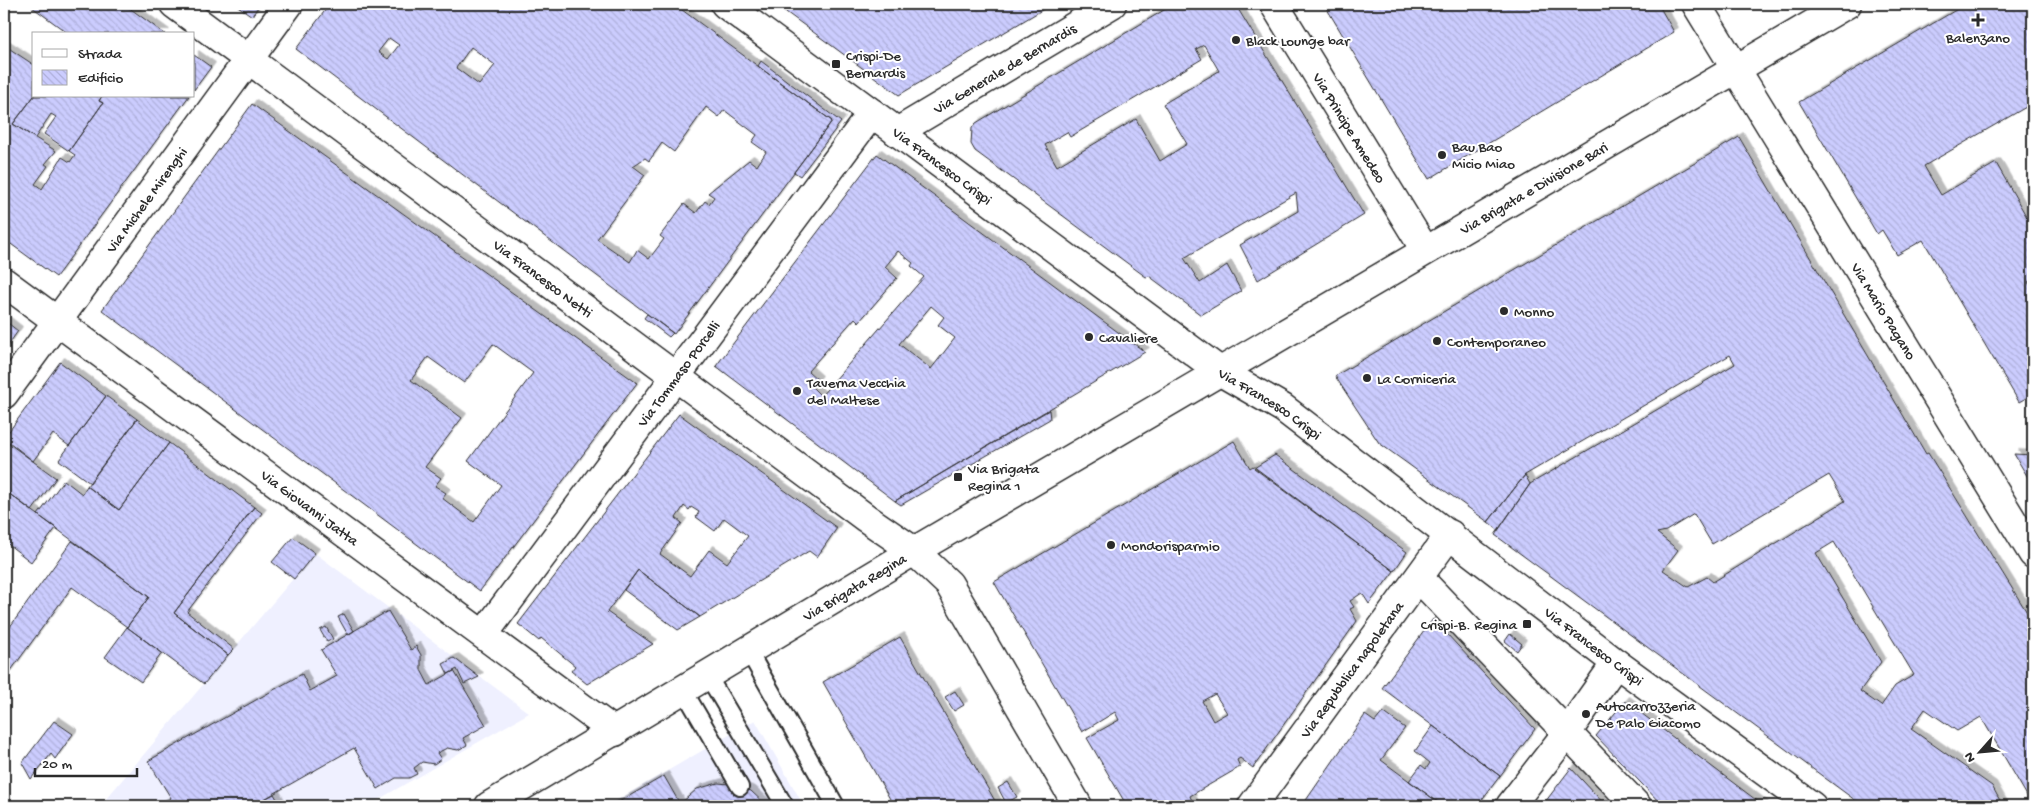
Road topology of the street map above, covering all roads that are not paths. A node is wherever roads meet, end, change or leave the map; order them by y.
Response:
1 (174, 4) edge
2 (289, 4) edge
3 (725, 4) edge
4 (1112, 4) edge
5 (1274, 4) edge
6 (1696, 4) edge
7 (1847, 4) edge
8 (248, 59) junction
9 (1736, 68) junction
10 (872, 113) junction
11 (897, 132) junction
12 (1425, 250) junction
13 (4, 282) edge
14 (56, 321) junction
15 (1221, 372) junction
16 (675, 375) junction
17 (4, 394) edge
18 (1450, 534) junction
19 (914, 552) junction
20 (2033, 554) edge
21 (1419, 578) junction
22 (484, 634) junction
23 (749, 652) junction
24 (1616, 663) junction
25 (708, 676) junction
26 (684, 691) junction
27 (616, 732) junction
28 (1566, 734) junction
29 (740, 787) dead end
30 (489, 806) edge
31 (785, 806) edge
32 (836, 806) edge
33 (1078, 806) edge
34 (1252, 806) edge
35 (1510, 806) edge
36 (1636, 806) edge
37 (1812, 806) edge

1 - 8 street, Via Francesco Netti
2 - 8 street, Via Michele Mirenghi
3 - 10 street, Via Francesco Crispi
4 - 11 street, Via Generale de Bernardis
5 - 12 street, Via Principe Amedeo
6 - 9 street, Via Mario Pagano
7 - 9 street, Via Brigata e Divisione Bari
8 - 14 street, Via Michele Mirenghi
8 - 16 street, Via Francesco Netti
9 - 12 street, Via Brigata e Divisione Bari
9 - 20 street, Via Mario Pagano
10 - 11 street, Via Francesco Crispi
10 - 16 street, Via Tommaso Porcelli
11 - 15 street, Via Francesco Crispi
12 - 15 street, Via Brigata e Divisione Bari
13 - 14 street, Via Giovanni Jatta
14 - 17 street, Via Michele Mirenghi
14 - 22 street, Via Giovanni Jatta
15 - 18 street, Via Francesco Crispi
15 - 19 street, Via Brigata Regina
16 - 19 street, Via Francesco Netti
16 - 22 street, Via Tommaso Porcelli
18 - 21 street, Via Repubblica napoletana
18 - 24 street, Via Francesco Crispi
19 - 23 street, Via Brigata Regina
19 - 33 street, Via Francesco Netti
21 - 28 street
21 - 34 street, Via Repubblica napoletana
22 - 27 street, Via Giovanni Jatta
23 - 25 street, Via Brigata Regina
23 - 32 lane
24 - 28 street
24 - 37 street, Via Francesco Crispi
25 - 26 street, Via Brigata Regina
25 - 31 lane
26 - 27 street, Via Brigata Regina
26 - 29 lane
27 - 30 street, Via Brigata Regina
28 - 35 street
28 - 36 street

